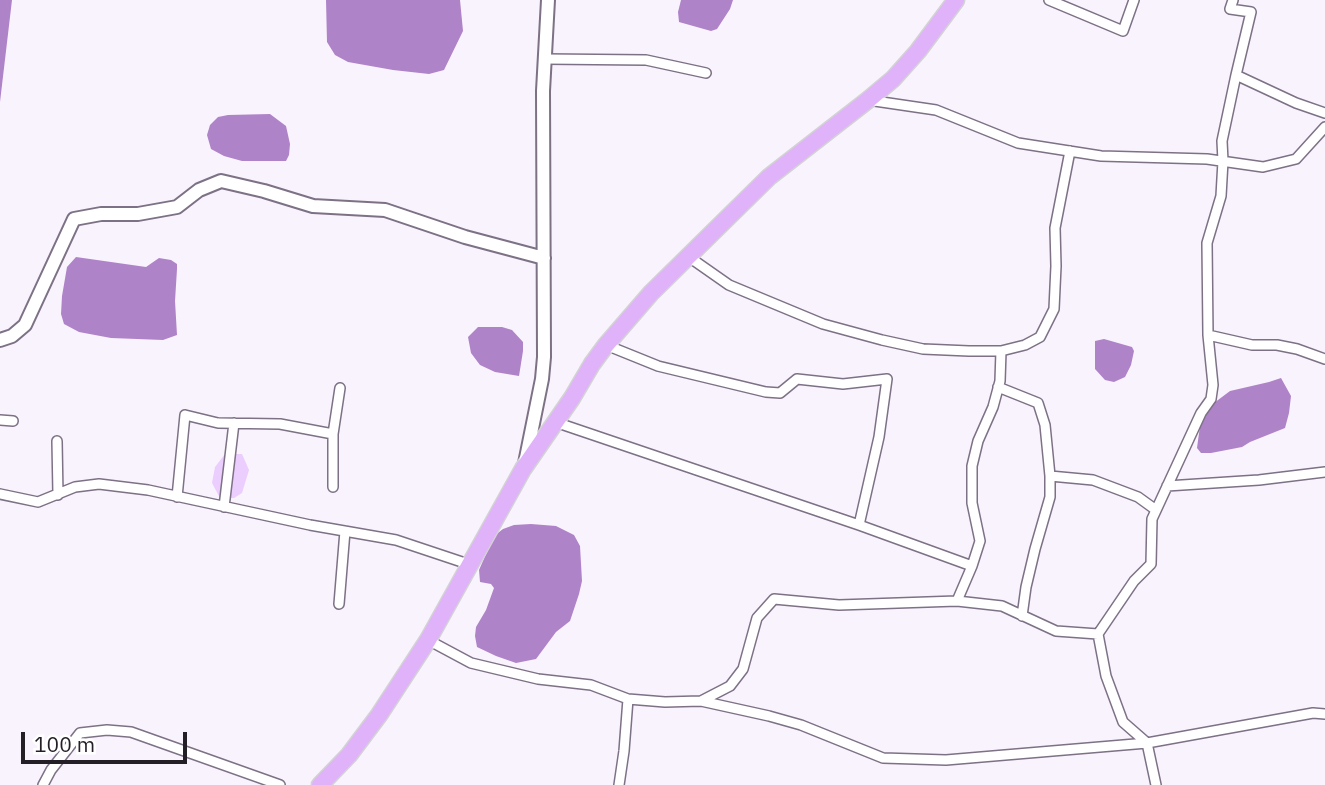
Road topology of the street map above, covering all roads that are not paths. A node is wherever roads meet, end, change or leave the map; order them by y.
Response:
1 (548, 0) edge
2 (956, 0) edge
3 (1049, 0) edge
4 (1134, 0) edge
5 (1233, 0) edge
6 (545, 59) junction
7 (706, 73) dead end
8 (1236, 75) junction
9 (868, 100) junction
10 (1325, 113) edge
11 (1325, 127) edge
12 (1070, 151) junction
13 (1223, 161) junction
14 (689, 257) junction
15 (544, 258) junction
16 (1209, 335) junction
17 (0, 340) edge
18 (606, 345) junction
19 (1001, 351) junction
20 (1325, 359) edge
21 (998, 387) junction
22 (340, 388) dead end
23 (0, 420) edge
24 (13, 421) dead end
25 (555, 422) junction
26 (234, 423) junction
27 (333, 434) junction
28 (57, 441) dead end
29 (523, 469) junction
30 (1325, 472) edge
31 (1050, 476) junction
32 (1167, 486) junction
33 (333, 487) dead end
34 (0, 494) edge
35 (58, 495) junction
36 (177, 497) junction
37 (224, 507) junction
38 (1156, 510) junction
39 (859, 525) junction
40 (345, 531) junction
41 (471, 565) junction
42 (972, 566) junction
43 (957, 601) junction
44 (339, 604) dead end
45 (1022, 616) junction
46 (1098, 634) junction
47 (428, 640) junction
48 (628, 699) junction
49 (701, 701) junction
50 (1325, 713) edge
51 (1147, 743) junction
52 (43, 785) edge
53 (280, 785) edge
54 (320, 785) edge
55 (619, 785) edge
56 (1156, 785) edge

1 - 6 street
2 - 9 highway
3 - 4 street
5 - 8 street
6 - 7 street
6 - 15 street
8 - 10 street
8 - 13 street
9 - 12 street
9 - 14 highway
11 - 13 street
12 - 13 street
12 - 19 street
13 - 16 street
14 - 18 highway
14 - 19 street
15 - 17 street
15 - 29 street
16 - 20 street
16 - 32 street
18 - 25 highway
18 - 39 street
19 - 21 street
21 - 31 street
21 - 42 street
22 - 27 street
23 - 24 street
25 - 29 highway
25 - 39 street
26 - 27 street
26 - 36 street
26 - 37 street
27 - 33 street
28 - 35 street
29 - 41 highway
30 - 32 street
31 - 38 street
31 - 45 street
32 - 38 street
34 - 35 street
35 - 36 street
36 - 37 street
37 - 40 street
38 - 46 street
39 - 42 street
40 - 41 street
40 - 44 street
41 - 47 highway
42 - 43 street
43 - 45 street
43 - 49 street
45 - 46 street
46 - 51 street
47 - 48 street
47 - 54 highway
48 - 49 street
48 - 55 street
49 - 51 street
50 - 51 street
51 - 56 street
52 - 53 street

